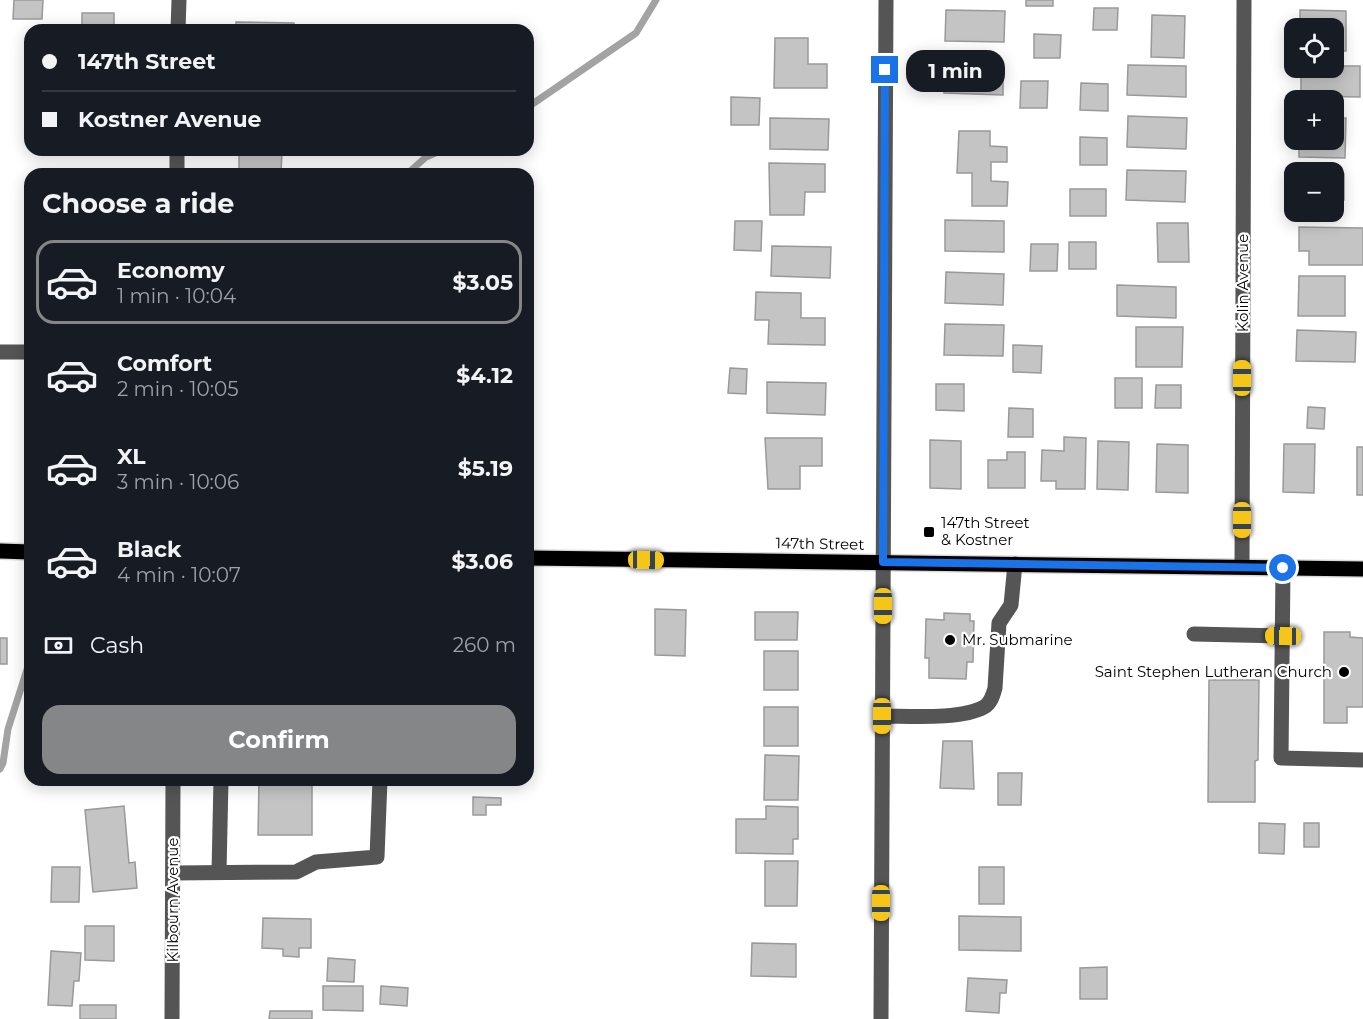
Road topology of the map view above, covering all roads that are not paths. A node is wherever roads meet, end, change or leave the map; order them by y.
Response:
1 (178, 0) edge
2 (886, 0) edge
3 (1244, 0) edge
4 (178, 24) edge
5 (0, 352) edge
6 (24, 352) edge
7 (0, 551) edge
8 (24, 552) edge
9 (534, 558) edge
10 (883, 562) junction
11 (1015, 564) junction
12 (1242, 567) junction
13 (1283, 568) junction
14 (1363, 569) edge
15 (1194, 634) dead end
16 (1283, 636) junction
17 (882, 716) junction
18 (1363, 760) edge
19 (173, 786) edge
20 (221, 786) edge
21 (380, 786) edge
22 (219, 872) junction
23 (173, 873) junction
24 (172, 1019) edge
25 (881, 1019) edge

1 - 4 street
2 - 10 street
3 - 12 street, Kolin Avenue
5 - 6 street
7 - 8 main road
9 - 10 main road, 147th Street
10 - 11 main road, 147th Street
10 - 17 street
11 - 12 main road, 147th Street
11 - 17 street
12 - 13 main road, 147th Street
13 - 14 main road, 147th Street
13 - 16 street
15 - 16 street
16 - 18 street
17 - 25 street
19 - 23 street, Kilbourn Avenue
20 - 22 street
21 - 22 street
22 - 23 street
23 - 24 street, Kilbourn Avenue

